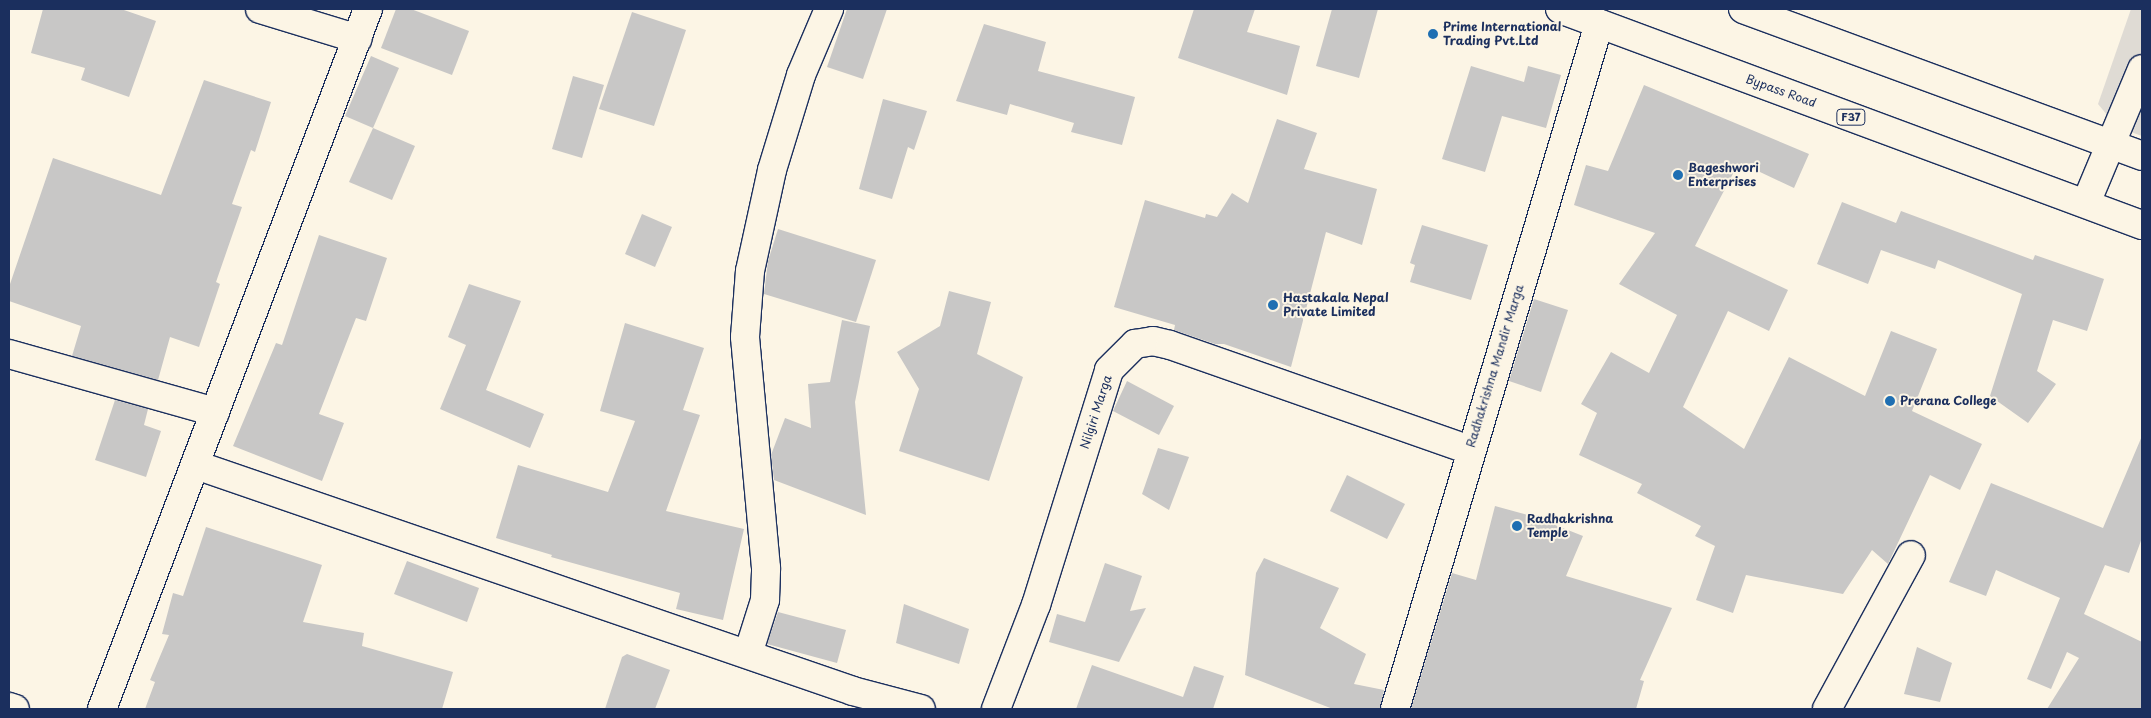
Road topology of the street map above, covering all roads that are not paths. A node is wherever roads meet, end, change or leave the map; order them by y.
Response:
1 (260, 9) edge
2 (368, 9) edge
3 (829, 9) edge
4 (1560, 9) edge
5 (1743, 9) edge
6 (1599, 24) junction
7 (358, 39) junction
8 (2142, 69) edge
9 (2110, 144) junction
10 (2142, 156) edge
11 (2086, 203) junction
12 (2142, 224) edge
13 (9, 354) edge
14 (215, 412) junction
15 (1470, 450) junction
16 (196, 465) junction
17 (1911, 555) dead end
18 (748, 654) junction
19 (849, 700) edge
20 (9, 707) edge
21 (15, 709) edge
22 (102, 709) edge
23 (921, 709) edge
24 (996, 709) edge
25 (1395, 709) edge
26 (1827, 709) edge

1 - 7 main road
2 - 7 main road
3 - 18 main road
4 - 6 main road, Bypass Road / F37
5 - 9 main road
6 - 11 main road, Bypass Road / F37
6 - 15 main road, Radhakrishna Mandir Marga
7 - 14 main road
8 - 9 main road
9 - 10 main road
9 - 11 main road
11 - 12 main road, Bypass Road / F37
13 - 14 main road
14 - 16 main road
15 - 24 main road, Nilgiri Marga
15 - 25 main road, Radhakrishna Mandir Marga
16 - 18 main road
16 - 22 main road
17 - 26 main road
18 - 19 main road
19 - 23 main road
20 - 21 main road

